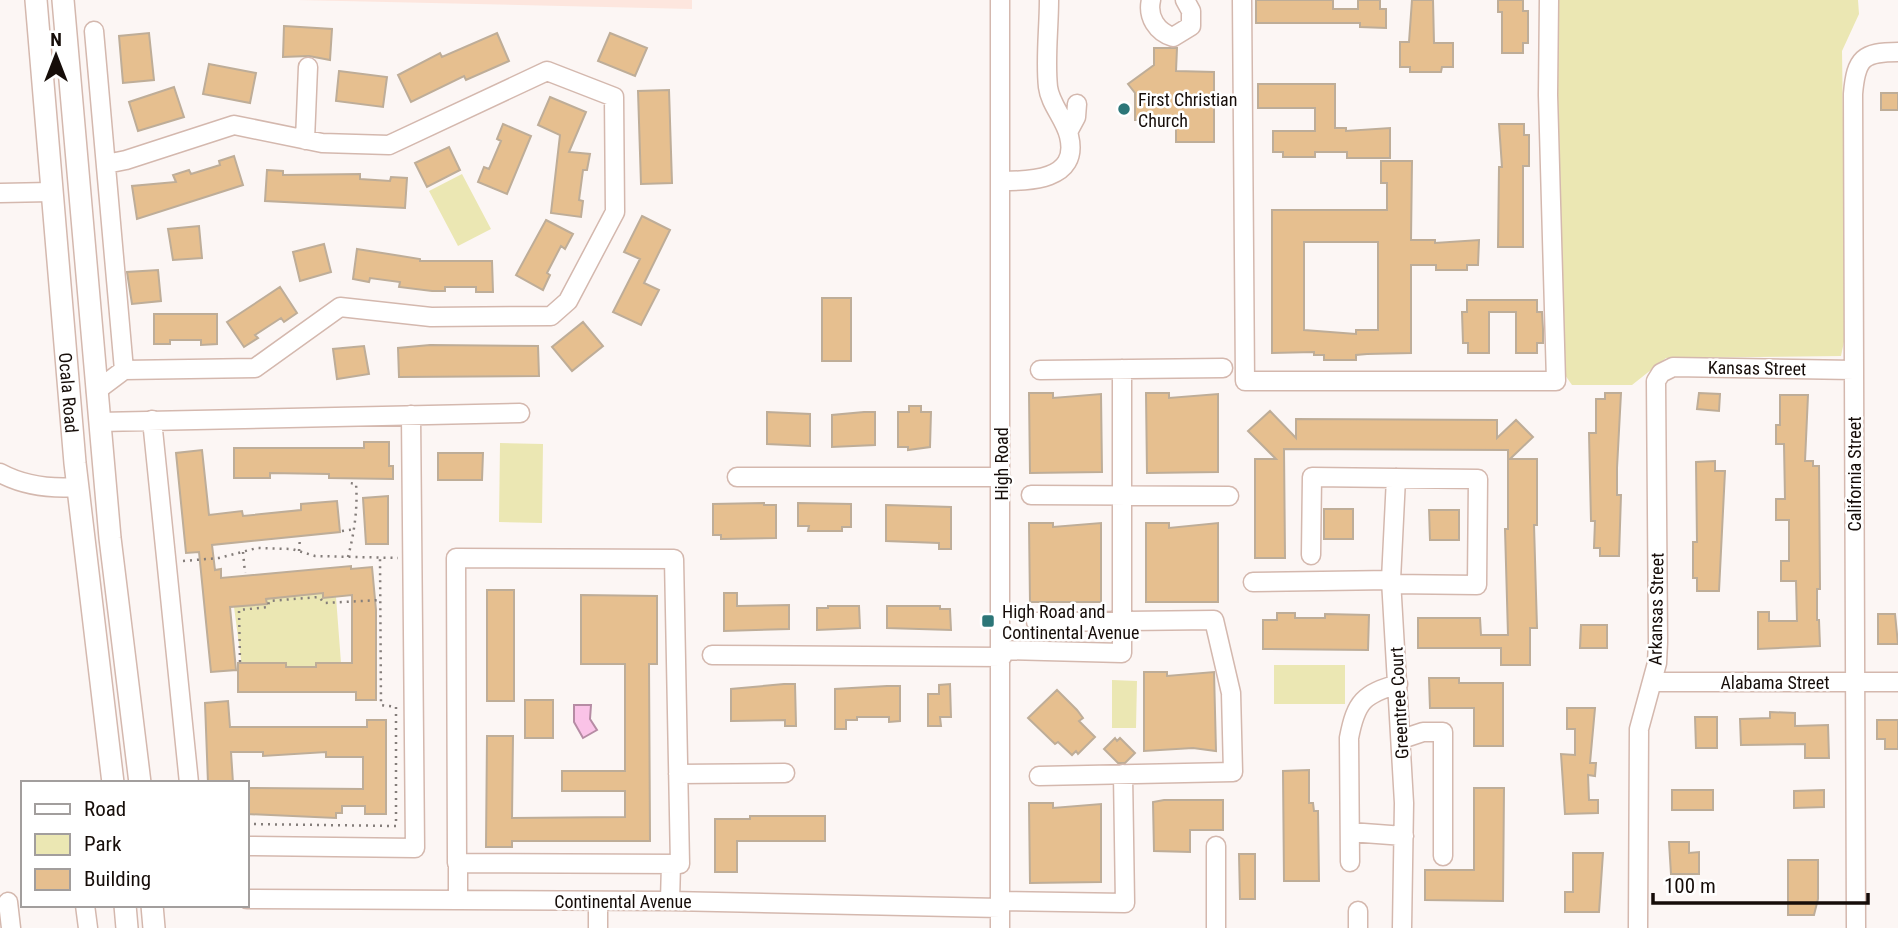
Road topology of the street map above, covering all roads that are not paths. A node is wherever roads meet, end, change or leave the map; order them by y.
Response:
1 (36, 0) edge
2 (63, 0) edge
3 (1000, 0) edge
4 (1049, 0) edge
5 (1151, 0) edge
6 (1185, 0) edge
7 (1242, 0) edge
8 (1549, 0) edge
9 (94, 31) dead end
10 (1898, 52) edge
11 (308, 67) dead end
12 (1077, 104) dead end
13 (1068, 132) junction
14 (305, 140) junction
15 (106, 162) junction
16 (75, 164) junction
17 (49, 166) junction
18 (1000, 181) junction
19 (78, 188) junction
20 (51, 192) junction
21 (0, 193) edge
22 (92, 344) junction
23 (1223, 368) dead end
24 (1122, 369) junction
25 (124, 370) junction
26 (1040, 370) dead end
27 (1854, 370) junction
28 (1661, 373) joint
29 (96, 391) junction
30 (520, 413) dead end
31 (411, 415) junction
32 (152, 420) junction
33 (72, 422) junction
34 (99, 422) junction
35 (0, 473) edge
36 (737, 477) dead end
37 (1001, 477) junction
38 (1396, 478) junction
39 (78, 487) junction
40 (1031, 495) dead end
41 (1122, 496) junction
42 (1229, 496) dead end
43 (1311, 555) dead end
44 (1253, 582) dead end
45 (1391, 582) junction
46 (1122, 621) junction
47 (1036, 622) dead end
48 (1002, 653) junction
49 (712, 655) dead end
50 (1653, 682) junction
51 (1856, 682) junction
52 (1898, 682) edge
53 (1398, 684) junction
54 (1402, 739) junction
55 (785, 773) dead end
56 (678, 774) junction
57 (1123, 774) junction
58 (1039, 776) dead end
59 (113, 781) edge
60 (140, 781) edge
61 (188, 781) edge
62 (1350, 832) junction
63 (1404, 836) junction
64 (248, 846) edge
65 (1216, 846) dead end
66 (1443, 856) dead end
67 (458, 863) junction
68 (1350, 863) dead end
69 (670, 864) junction
70 (248, 900) edge
71 (458, 900) junction
72 (598, 901) junction
73 (670, 901) junction
74 (10, 902) edge
75 (1000, 904) junction
76 (85, 907) edge
77 (125, 907) edge
78 (152, 907) edge
79 (11, 928) edge
80 (88, 928) edge
81 (127, 928) edge
82 (155, 928) edge
83 (598, 928) edge
84 (1000, 928) edge
85 (1216, 928) edge
86 (1402, 928) edge
87 (1638, 928) edge
88 (1856, 928) edge

1 - 17 main road, Ocala Road
2 - 16 main road, Ocala Road
3 - 18 street, High Road
4 - 13 street
5 - 6 street
7 - 8 street
9 - 15 street
10 - 27 street, California Street
11 - 14 street
12 - 13 street
13 - 18 street
14 - 15 street
14 - 25 street
15 - 16 street
15 - 25 street
16 - 17 main road
16 - 19 main road, Ocala Road
17 - 20 main road, Ocala Road
18 - 37 street, High Road
19 - 20 main road
19 - 22 main road, Ocala Road
20 - 21 street
20 - 33 main road, Ocala Road
22 - 25 street
22 - 29 main road, Ocala Road
23 - 24 street
24 - 26 street
24 - 41 street
25 - 29 street
27 - 28 street, Kansas Street
27 - 51 street, California Street
28 - 50 street, Arkansas Street
29 - 34 main road, Ocala Road
30 - 31 street
31 - 32 street
31 - 64 street
32 - 34 street
32 - 61 street
33 - 34 main road
33 - 39 main road, Ocala Road
34 - 60 main road, Ocala Road
35 - 39 street
36 - 37 street
37 - 48 street, High Road
38 - 43 street
38 - 45 street, Greentree Court
38 - 45 street
39 - 59 main road, Ocala Road
40 - 41 street
41 - 42 street
41 - 46 street
44 - 45 street
45 - 53 street, Greentree Court
46 - 47 street
46 - 48 street
46 - 57 street
48 - 49 street
48 - 75 street, High Road
50 - 51 street, Alabama Street
50 - 87 street, Arkansas Street
51 - 52 street, Alabama Street
51 - 88 street, California Street
53 - 54 street, Greentree Court
53 - 62 street
54 - 63 street, Greentree Court
54 - 66 street
55 - 56 street
56 - 67 street
56 - 69 street
57 - 58 street
57 - 75 street, Continental Avenue
62 - 63 street
62 - 68 street
63 - 86 street, Greentree Court
65 - 85 street
67 - 69 street
67 - 71 street
69 - 73 street
70 - 71 street, Continental Avenue
71 - 72 street, Continental Avenue
72 - 73 street, Continental Avenue
72 - 83 street
73 - 75 street, Continental Avenue
74 - 79 street
75 - 84 street, High Road
76 - 80 street
77 - 81 main road
78 - 82 main road

